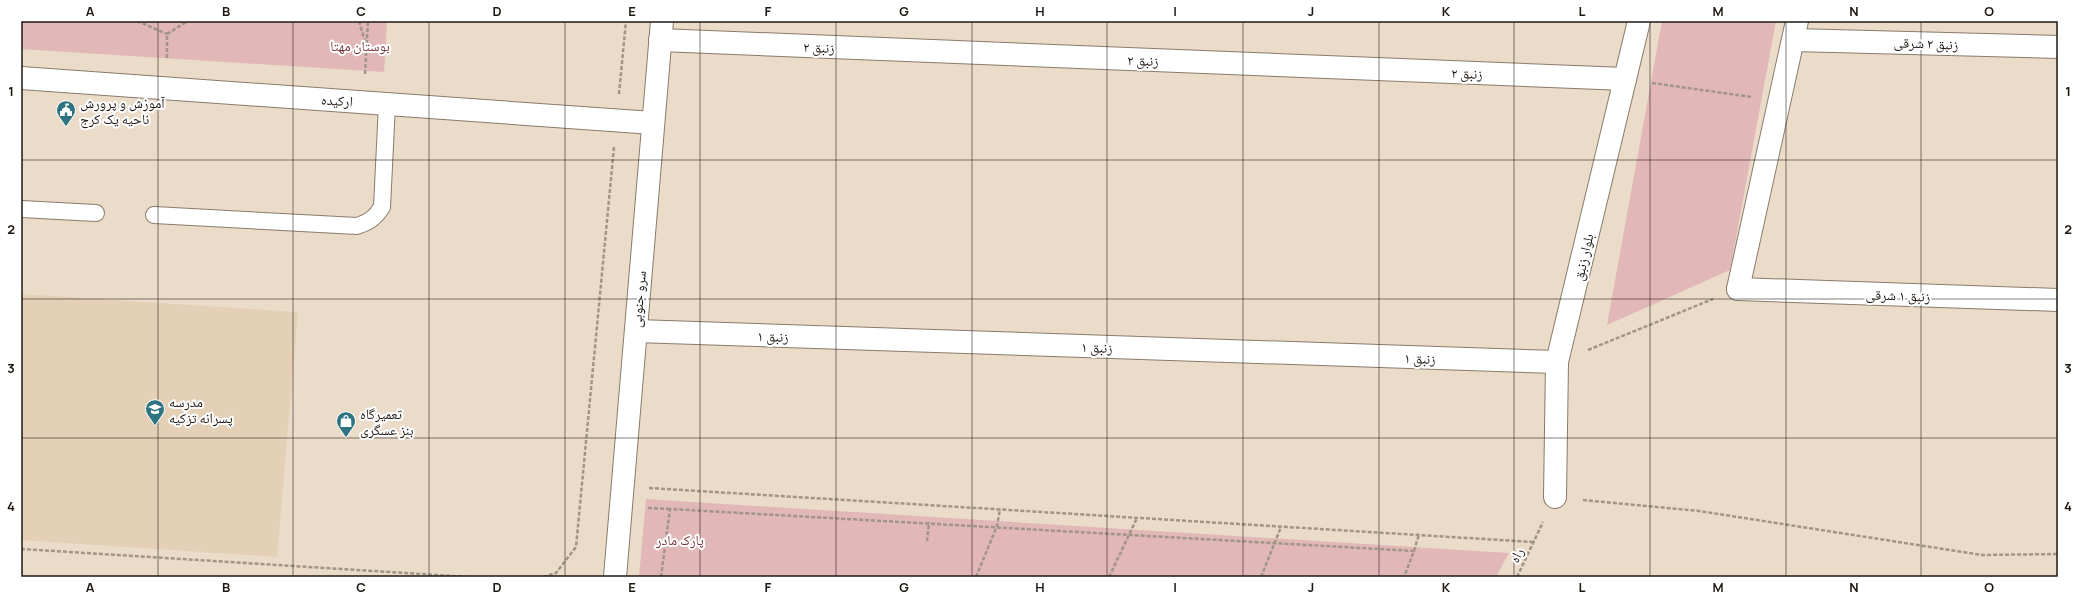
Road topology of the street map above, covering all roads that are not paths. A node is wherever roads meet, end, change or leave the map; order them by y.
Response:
1 (1639, 21) edge
2 (1796, 30) edge
3 (661, 31) edge
4 (2058, 47) edge
5 (21, 78) edge
6 (1625, 79) junction
7 (387, 104) junction
8 (653, 122) junction
9 (21, 209) edge
10 (96, 213) dead end
11 (154, 215) dead end
12 (2058, 300) edge
13 (636, 331) junction
14 (1557, 362) junction
15 (1555, 497) road end
16 (615, 577) edge

1 - 6 street, بلوار زنبق
2 - 4 street, زنبق ۲ شرقی
2 - 12 street, زنبق ۱ شرقی
3 - 6 street, زنبق ۲
3 - 8 street, سرو جنوبی
5 - 7 street, ارکیده
6 - 14 street, بلوار زنبق
7 - 8 street, ارکیده
7 - 11 lane
8 - 13 street, سرو جنوبی
9 - 10 lane
13 - 14 street, زنبق ۱
13 - 16 street, سرو جنوبی
14 - 15 street, بلوار زنبق

